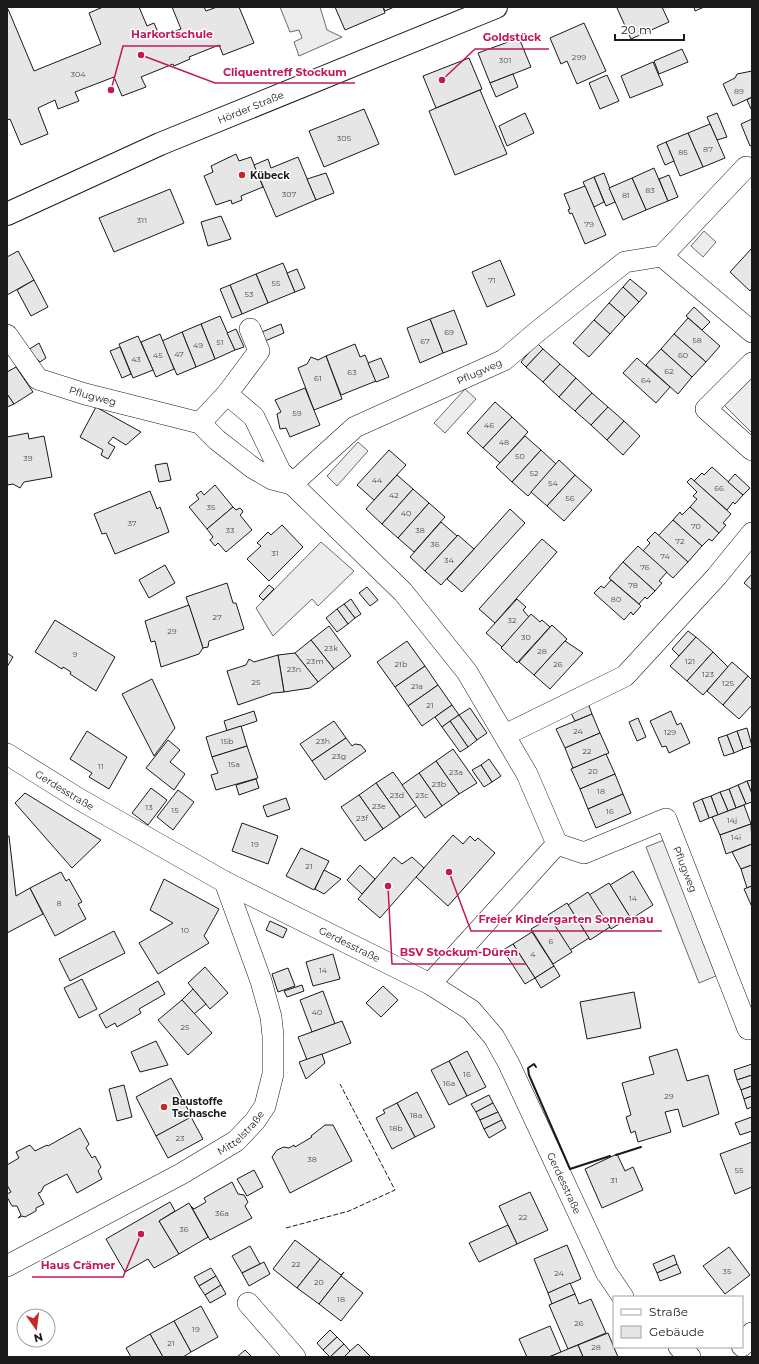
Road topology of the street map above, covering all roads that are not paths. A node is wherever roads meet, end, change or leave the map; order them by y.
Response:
1 (496, 7) edge
2 (746, 168) dead end
3 (7, 214) edge
4 (662, 256) junction
5 (250, 329) dead end
6 (752, 332) edge
7 (7, 335) edge
8 (752, 363) edge
9 (227, 394) junction
10 (200, 423) junction
11 (752, 450) edge
12 (292, 484) junction
13 (752, 533) edge
14 (505, 735) junction
15 (7, 754) edge
16 (557, 844) junction
17 (225, 882) junction
18 (430, 984) junction
19 (748, 1029) dead end
20 (7, 1266) edge
21 (622, 1296) edge
22 (248, 1303) dead end
23 (752, 1334) edge
24 (743, 1346) edge
25 (679, 1348) edge
26 (741, 1348) edge
27 (295, 1357) edge
28 (690, 1357) edge
29 (734, 1357) edge

1 - 3 main road, Hörder Straße
2 - 4 street
4 - 6 street
4 - 12 street, Pflugweg
5 - 9 street
7 - 10 street, Pflugweg
8 - 11 street
9 - 10 street
9 - 12 street
10 - 12 street
12 - 14 street
13 - 14 street
14 - 16 street
15 - 17 street, Gerdesstraße
16 - 18 street
16 - 19 street, Pflugweg
17 - 18 street, Gerdesstraße
17 - 20 street, Mittelstraße
18 - 21 street, Gerdesstraße
22 - 27 street
23 - 24 street
25 - 28 street
26 - 29 street

